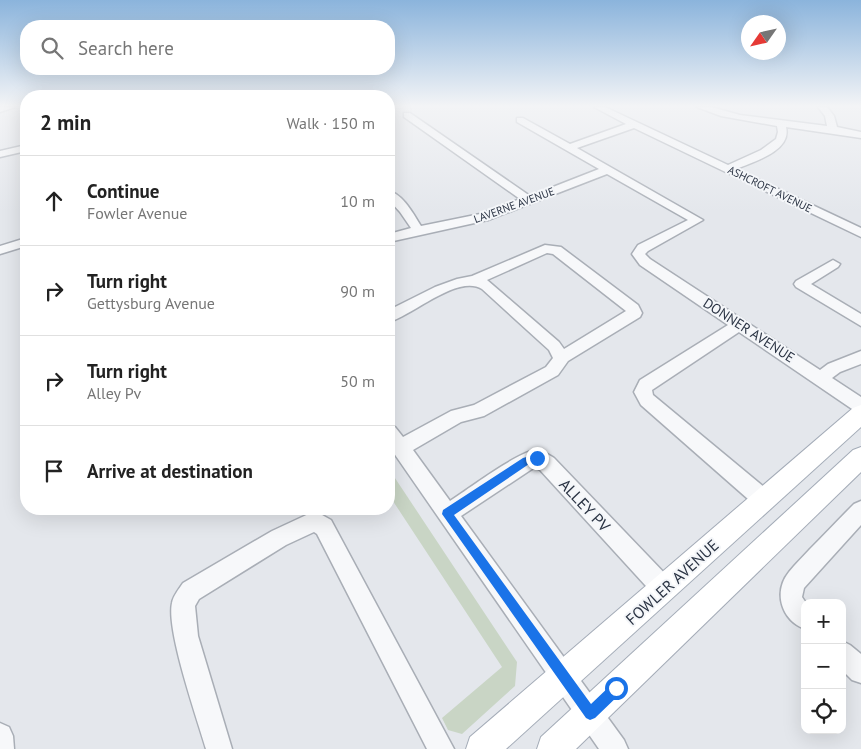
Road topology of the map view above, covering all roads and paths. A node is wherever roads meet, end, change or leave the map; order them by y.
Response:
1 (445, 142) edge
2 (558, 142) edge
3 (586, 142) edge
4 (672, 142) edge
5 (780, 142) edge
6 (569, 148) junction
7 (20, 149) edge
8 (0, 154) edge
9 (728, 169) junction
10 (608, 170) junction
11 (395, 200) edge
12 (527, 200) junction
13 (418, 230) junction
14 (861, 233) edge
15 (395, 236) edge
16 (20, 244) edge
17 (0, 250) edge
18 (833, 264) dead end
19 (476, 280) junction
20 (395, 313) edge
21 (861, 320) edge
22 (740, 324) junction
23 (861, 357) edge
24 (561, 358) junction
25 (821, 378) junction
26 (861, 406) edge
27 (861, 414) edge
28 (395, 440) edge
29 (395, 441) edge
30 (861, 457) edge
31 (763, 499) junction
32 (861, 511) edge
33 (447, 514) junction
34 (664, 589) junction
35 (789, 597) joint
36 (801, 614) edge
37 (846, 657) edge
38 (861, 671) edge
39 (564, 677) junction
40 (590, 713) junction
41 (0, 736) edge
42 (1, 749) edge
43 (220, 749) edge
44 (441, 749) edge
45 (482, 749) edge
46 (553, 749) edge
47 (615, 749) edge

1 - 12 street
2 - 6 street
3 - 6 street
4 - 9 street, ASHCROFT AVENUE
5 - 9 street
6 - 10 street
7 - 8 street
9 - 14 street, ASHCROFT AVENUE
10 - 12 street, LAVERNE AVENUE
10 - 22 street, DONNER AVENUE
11 - 13 street
12 - 13 street, LAVERNE AVENUE
13 - 15 street, LAVERNE AVENUE
16 - 17 street
18 - 21 street
19 - 20 street
19 - 24 street
19 - 24 street
22 - 25 street, DONNER AVENUE
22 - 31 street
23 - 25 street
24 - 28 street
25 - 26 street, DONNER AVENUE
27 - 31 main road, FOWLER AVENUE
29 - 33 street
30 - 40 main road
31 - 34 main road, FOWLER AVENUE
32 - 35 street
33 - 34 street, ALLEY PV
33 - 39 street
34 - 39 main road, FOWLER AVENUE
35 - 36 street
37 - 38 street
39 - 40 street
39 - 45 main road, FOWLER AVENUE
40 - 46 main road
40 - 47 street
41 - 42 street
43 - 44 street

